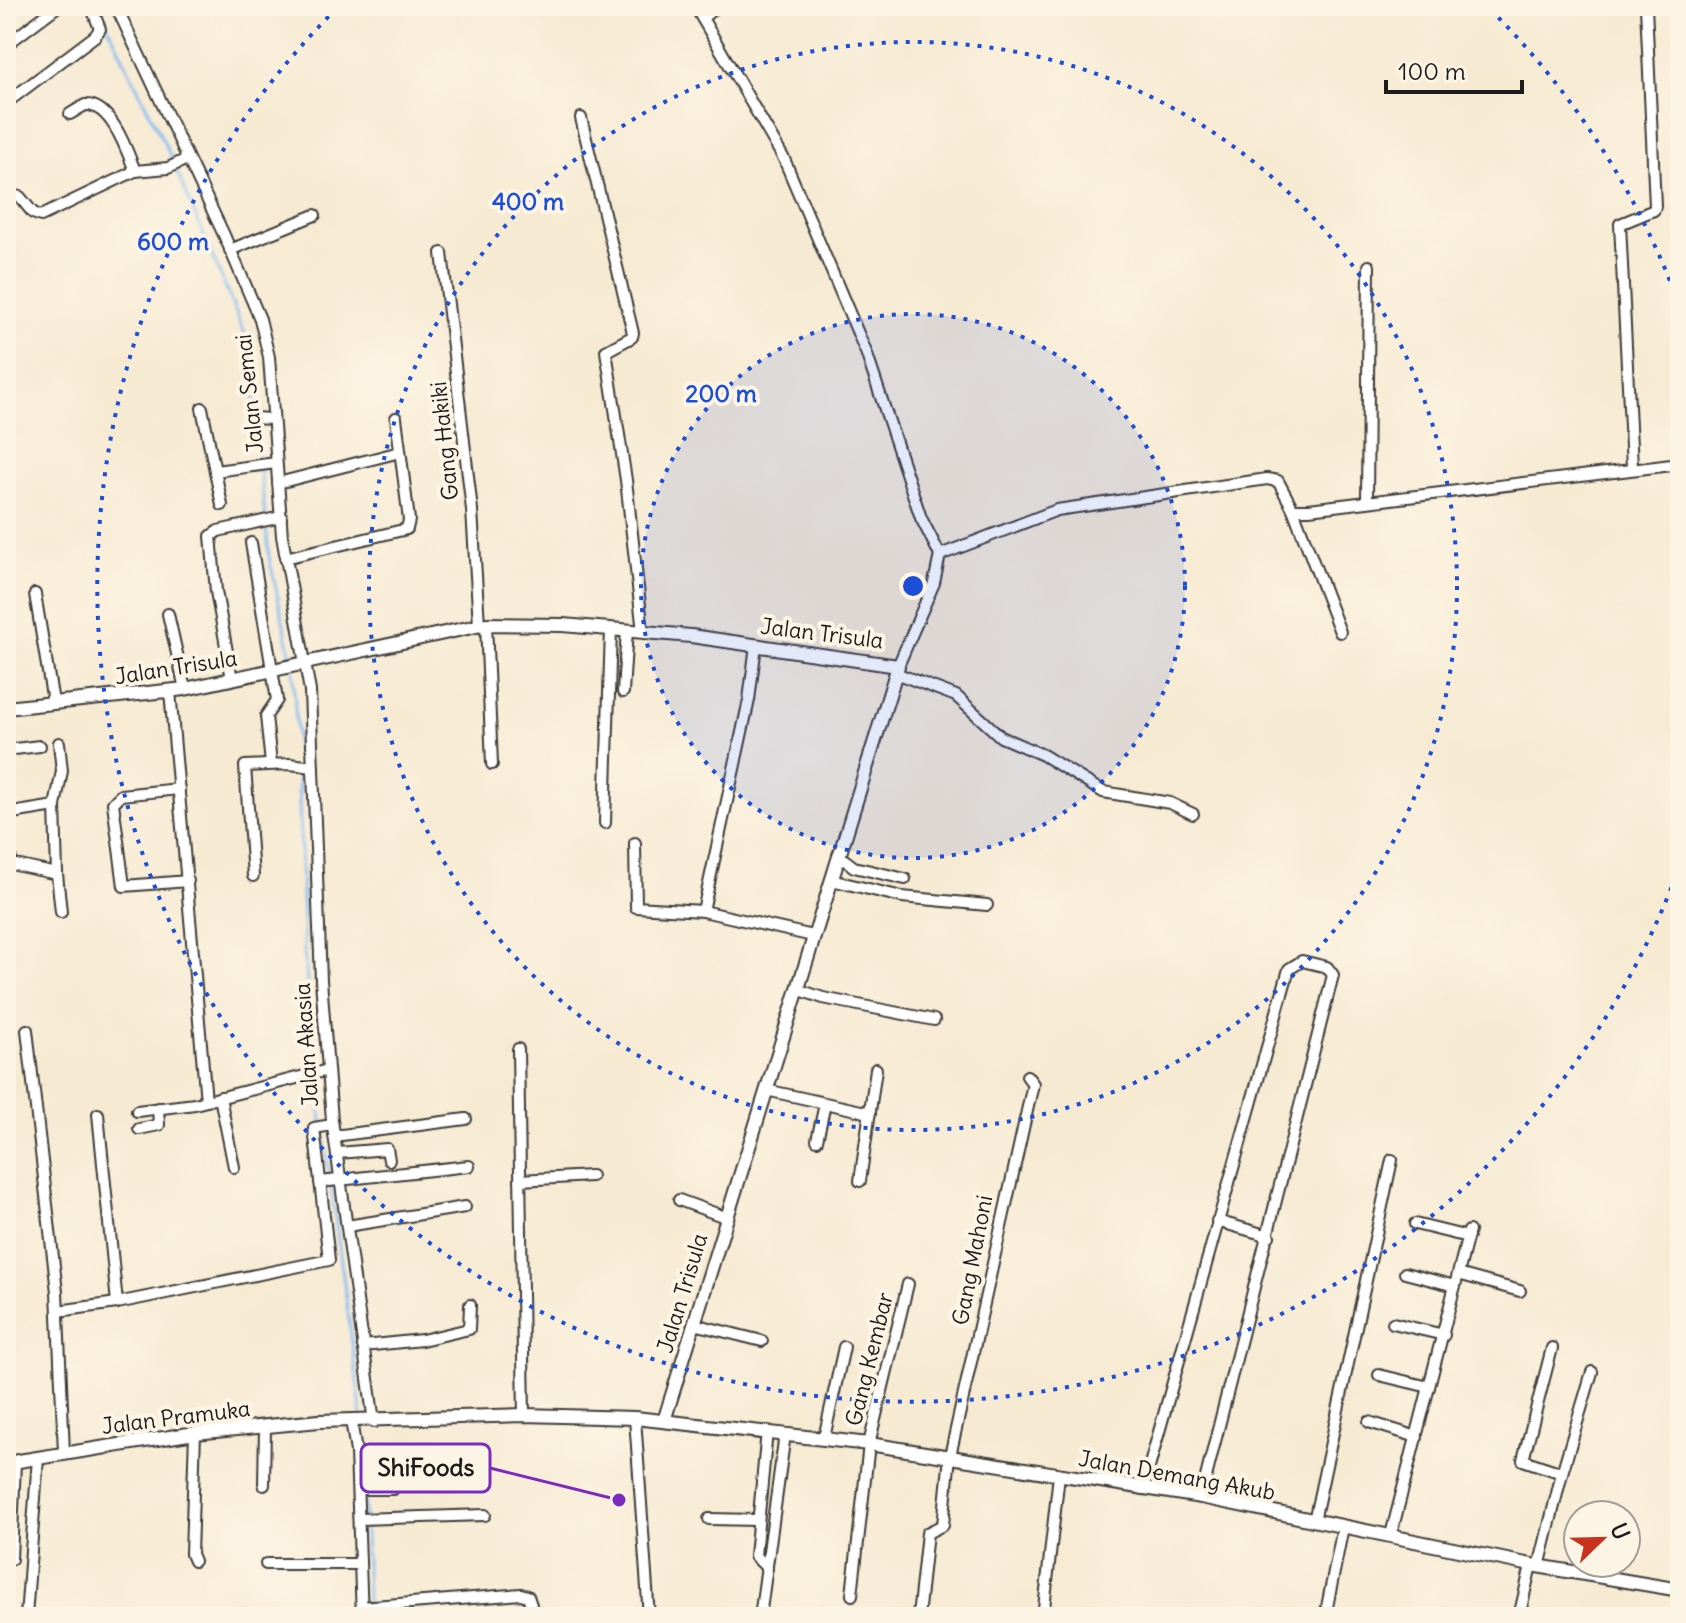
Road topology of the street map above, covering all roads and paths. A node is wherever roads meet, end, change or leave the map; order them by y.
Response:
1 (58, 6) edge
2 (116, 6) edge
3 (695, 6) edge
4 (1646, 6) edge
5 (97, 8) edge
6 (709, 12) edge
7 (6, 45) edge
8 (6, 103) edge
9 (70, 114) dead end
10 (581, 118) dead end
11 (186, 159) junction
12 (135, 171) junction
13 (6, 194) edge
14 (315, 215) dead end
15 (230, 250) junction
16 (442, 253) dead end
17 (1369, 266) dead end
18 (202, 408) dead end
19 (396, 418) dead end
20 (400, 452) junction
21 (271, 463) junction
22 (1680, 464) edge
23 (1632, 467) junction
24 (215, 471) junction
25 (278, 483) junction
26 (1367, 501) junction
27 (222, 505) dead end
28 (1300, 509) junction
29 (277, 518) junction
30 (251, 543) dead end
31 (940, 555) junction
32 (285, 558) junction
33 (35, 594) dead end
34 (168, 614) dead end
35 (483, 625) junction
36 (611, 629) junction
37 (627, 630) junction
38 (643, 632) junction
39 (1340, 632) dead end
40 (756, 645) junction
41 (300, 664) junction
42 (272, 670) junction
43 (898, 670) junction
44 (232, 679) junction
45 (185, 689) junction
46 (170, 691) junction
47 (623, 692) dead end
48 (53, 702) junction
49 (6, 708) edge
50 (59, 743) dead end
51 (40, 746) dead end
52 (6, 750) edge
53 (271, 764) junction
54 (492, 764) dead end
55 (312, 767) junction
56 (179, 789) junction
57 (55, 806) junction
58 (1193, 814) dead end
59 (6, 815) edge
60 (605, 823) dead end
61 (635, 843) dead end
62 (838, 855) junction
63 (57, 874) junction
64 (253, 876) dead end
65 (905, 879) dead end
66 (831, 880) junction
67 (188, 881) junction
68 (987, 905) dead end
69 (703, 911) junction
70 (61, 912) dead end
71 (813, 936) junction
72 (797, 989) junction
73 (934, 1020) dead end
74 (27, 1030) dead end
75 (518, 1049) dead end
76 (876, 1069) dead end
77 (322, 1071) junction
78 (1027, 1076) dead end
79 (766, 1090) junction
80 (220, 1097) junction
81 (206, 1101) junction
82 (825, 1104) junction
83 (158, 1108) junction
84 (137, 1111) dead end
85 (870, 1113) junction
86 (98, 1114) dead end
87 (466, 1119) dead end
88 (332, 1128) junction
89 (139, 1129) dead end
90 (817, 1140) dead end
91 (338, 1153) junction
92 (389, 1160) dead end
93 (1392, 1160) dead end
94 (469, 1166) dead end
95 (234, 1167) dead end
96 (591, 1176) dead end
97 (340, 1180) junction
98 (520, 1180) junction
99 (860, 1181) dead end
100 (320, 1182) junction
101 (679, 1200) dead end
102 (465, 1207) dead end
103 (725, 1217) junction
104 (1217, 1221) junction
105 (1415, 1224) dead end
106 (347, 1226) junction
107 (1269, 1236) junction
108 (1405, 1273) dead end
109 (1458, 1274) junction
110 (908, 1284) dead end
111 (1455, 1286) junction
112 (1520, 1291) dead end
113 (117, 1303) junction
114 (470, 1305) dead end
115 (58, 1311) junction
116 (1393, 1323) dead end
117 (694, 1324) junction
118 (1444, 1335) junction
119 (762, 1341) dead end
120 (363, 1346) junction
121 (844, 1347) dead end
122 (1552, 1348) dead end
123 (1592, 1372) dead end
124 (1379, 1375) dead end
125 (1429, 1387) junction
126 (524, 1415) junction
127 (635, 1418) junction
128 (664, 1421) junction
129 (364, 1422) junction
130 (1369, 1422) dead end
131 (265, 1427) junction
132 (767, 1431) junction
133 (195, 1433) junction
134 (785, 1434) junction
135 (1417, 1437) junction
136 (824, 1438) junction
137 (869, 1444) junction
138 (64, 1452) junction
139 (950, 1456) junction
140 (38, 1458) junction
141 (11, 1462) edge
142 (1562, 1473) junction
143 (1068, 1476) junction
144 (398, 1479) dead end
145 (264, 1485) dead end
146 (1143, 1489) junction
147 (364, 1490) junction
148 (1201, 1497) junction
149 (485, 1515) dead end
150 (366, 1519) junction
151 (709, 1519) dead end
152 (758, 1520) junction
153 (1314, 1521) junction
154 (1343, 1527) junction
155 (1391, 1535) junction
156 (11, 1559) dead end
157 (194, 1561) dead end
158 (266, 1564) dead end
159 (360, 1564) junction
160 (1535, 1566) junction
161 (767, 1568) junction
162 (1680, 1590) edge
163 (852, 1595) dead end
164 (531, 1605) dead end
165 (365, 1609) edge
166 (26, 1617) edge
167 (649, 1617) edge
168 (760, 1617) edge
169 (918, 1617) edge
170 (1043, 1617) edge
171 (1325, 1617) edge
172 (1519, 1617) edge

1 - 7 street
2 - 11 street, Jalan Semai
3 - 6 street
4 - 23 street
5 - 8 street
6 - 31 street
9 - 12 street
10 - 38 street
11 - 12 street
11 - 15 street, Jalan Semai
12 - 13 street
14 - 15 street
15 - 21 street, Jalan Semai
16 - 35 street, Gang Hakiki
17 - 26 street
18 - 24 street
19 - 20 street
20 - 25 street
20 - 32 street
21 - 24 street
21 - 25 street, Jalan Semai
22 - 23 street
23 - 26 street
24 - 27 street
25 - 29 street, Jalan Semai
26 - 28 street
28 - 31 street
28 - 39 street
29 - 32 street, Jalan Semai
29 - 44 street
30 - 42 street
31 - 43 street
32 - 41 street, Jalan Semai
33 - 48 street
34 - 45 street
35 - 36 street, Jalan Trisula
35 - 41 street, Jalan Trisula
35 - 54 street, Gang Hakiki
36 - 37 street, Jalan Trisula
36 - 60 street
37 - 38 street, Jalan Trisula
37 - 47 street
38 - 40 street, Jalan Trisula
40 - 43 street, Jalan Trisula
40 - 69 street
41 - 42 street, Jalan Trisula
41 - 55 street, Jalan Akasia
42 - 44 street, Jalan Trisula
42 - 53 street
43 - 58 street
43 - 62 street, Jalan Trisula
44 - 45 street, Jalan Trisula
45 - 46 street, Jalan Trisula
46 - 48 street, Jalan Trisula
46 - 56 street
48 - 49 street, Jalan Trisula
50 - 57 street
51 - 52 street
53 - 55 street
53 - 64 street
55 - 77 street, Jalan Akasia
56 - 67 street
56 - 67 street
57 - 59 street
57 - 63 street
59 - 63 street
61 - 69 street
62 - 65 street
62 - 66 street, Jalan Trisula
63 - 70 street
66 - 68 street
66 - 71 street, Jalan Trisula
67 - 81 street
69 - 71 street
71 - 72 street, Jalan Trisula
72 - 73 street
72 - 79 street, Jalan Trisula
74 - 115 street
75 - 98 street
76 - 85 street
77 - 80 street
77 - 88 street, Jalan Akasia
78 - 139 street, Gang Mahoni
79 - 82 street
79 - 103 street, Jalan Trisula
80 - 81 street
80 - 95 street
81 - 83 street
82 - 85 street
82 - 90 street
83 - 84 street
83 - 89 street
85 - 99 street
86 - 113 street
87 - 88 street
88 - 91 street, Jalan Akasia
88 - 100 street
91 - 92 street
91 - 97 street, Jalan Akasia
93 - 153 street
94 - 97 street
96 - 98 street
97 - 100 street
97 - 106 street, Jalan Akasia
98 - 126 street
100 - 113 street
101 - 103 street
102 - 106 street
103 - 117 street, Jalan Trisula
104 - 107 street
104 - 107 street
104 - 146 street
105 - 109 street
106 - 120 street, Jalan Akasia
107 - 148 street
108 - 111 street
109 - 111 street
109 - 112 street
110 - 137 street, Gang Kembar
111 - 118 street
113 - 115 street
114 - 120 street
115 - 138 street
116 - 118 street
117 - 119 street
117 - 128 street, Jalan Trisula
118 - 125 street
120 - 129 street, Jalan Akasia
121 - 136 street
122 - 142 street
123 - 142 street
124 - 125 street
125 - 135 street
126 - 127 street, Jalan Pramuka
126 - 129 street, Jalan Pramuka
127 - 128 street, Jalan Pramuka
127 - 167 street
128 - 132 street, Jalan Demang Akub
129 - 131 street, Jalan Pramuka
129 - 147 street, Jalan Akasia
130 - 135 street
131 - 133 street, Jalan Pramuka
131 - 145 street
132 - 134 street, Jalan Demang Akub
132 - 152 street
133 - 138 street, Jalan Pramuka
133 - 157 street
134 - 136 street, Jalan Demang Akub
134 - 161 street
135 - 155 street
136 - 137 street, Jalan Demang Akub
137 - 139 street, Jalan Demang Akub
137 - 163 street, Gang Kembar
138 - 140 street, Jalan Pramuka
139 - 143 street, Jalan Demang Akub
139 - 169 street, Gang Mahoni
140 - 141 street, Jalan Pramuka
140 - 166 street
141 - 156 street
142 - 160 street
143 - 146 street, Jalan Demang Akub
143 - 170 street
144 - 147 street
146 - 148 street, Jalan Demang Akub
147 - 150 street, Jalan Akasia
148 - 153 street, Jalan Demang Akub
149 - 150 street
150 - 159 street, Jalan Akasia
151 - 152 street
152 - 161 street
153 - 154 street, Jalan Demang Akub
154 - 155 street, Jalan Demang Akub
154 - 171 street
155 - 160 street, Jalan Demang Akub
158 - 159 street
159 - 165 street, Jalan Akasia
160 - 162 street, Jalan Demang Akub
160 - 172 street
161 - 168 street
164 - 165 street

